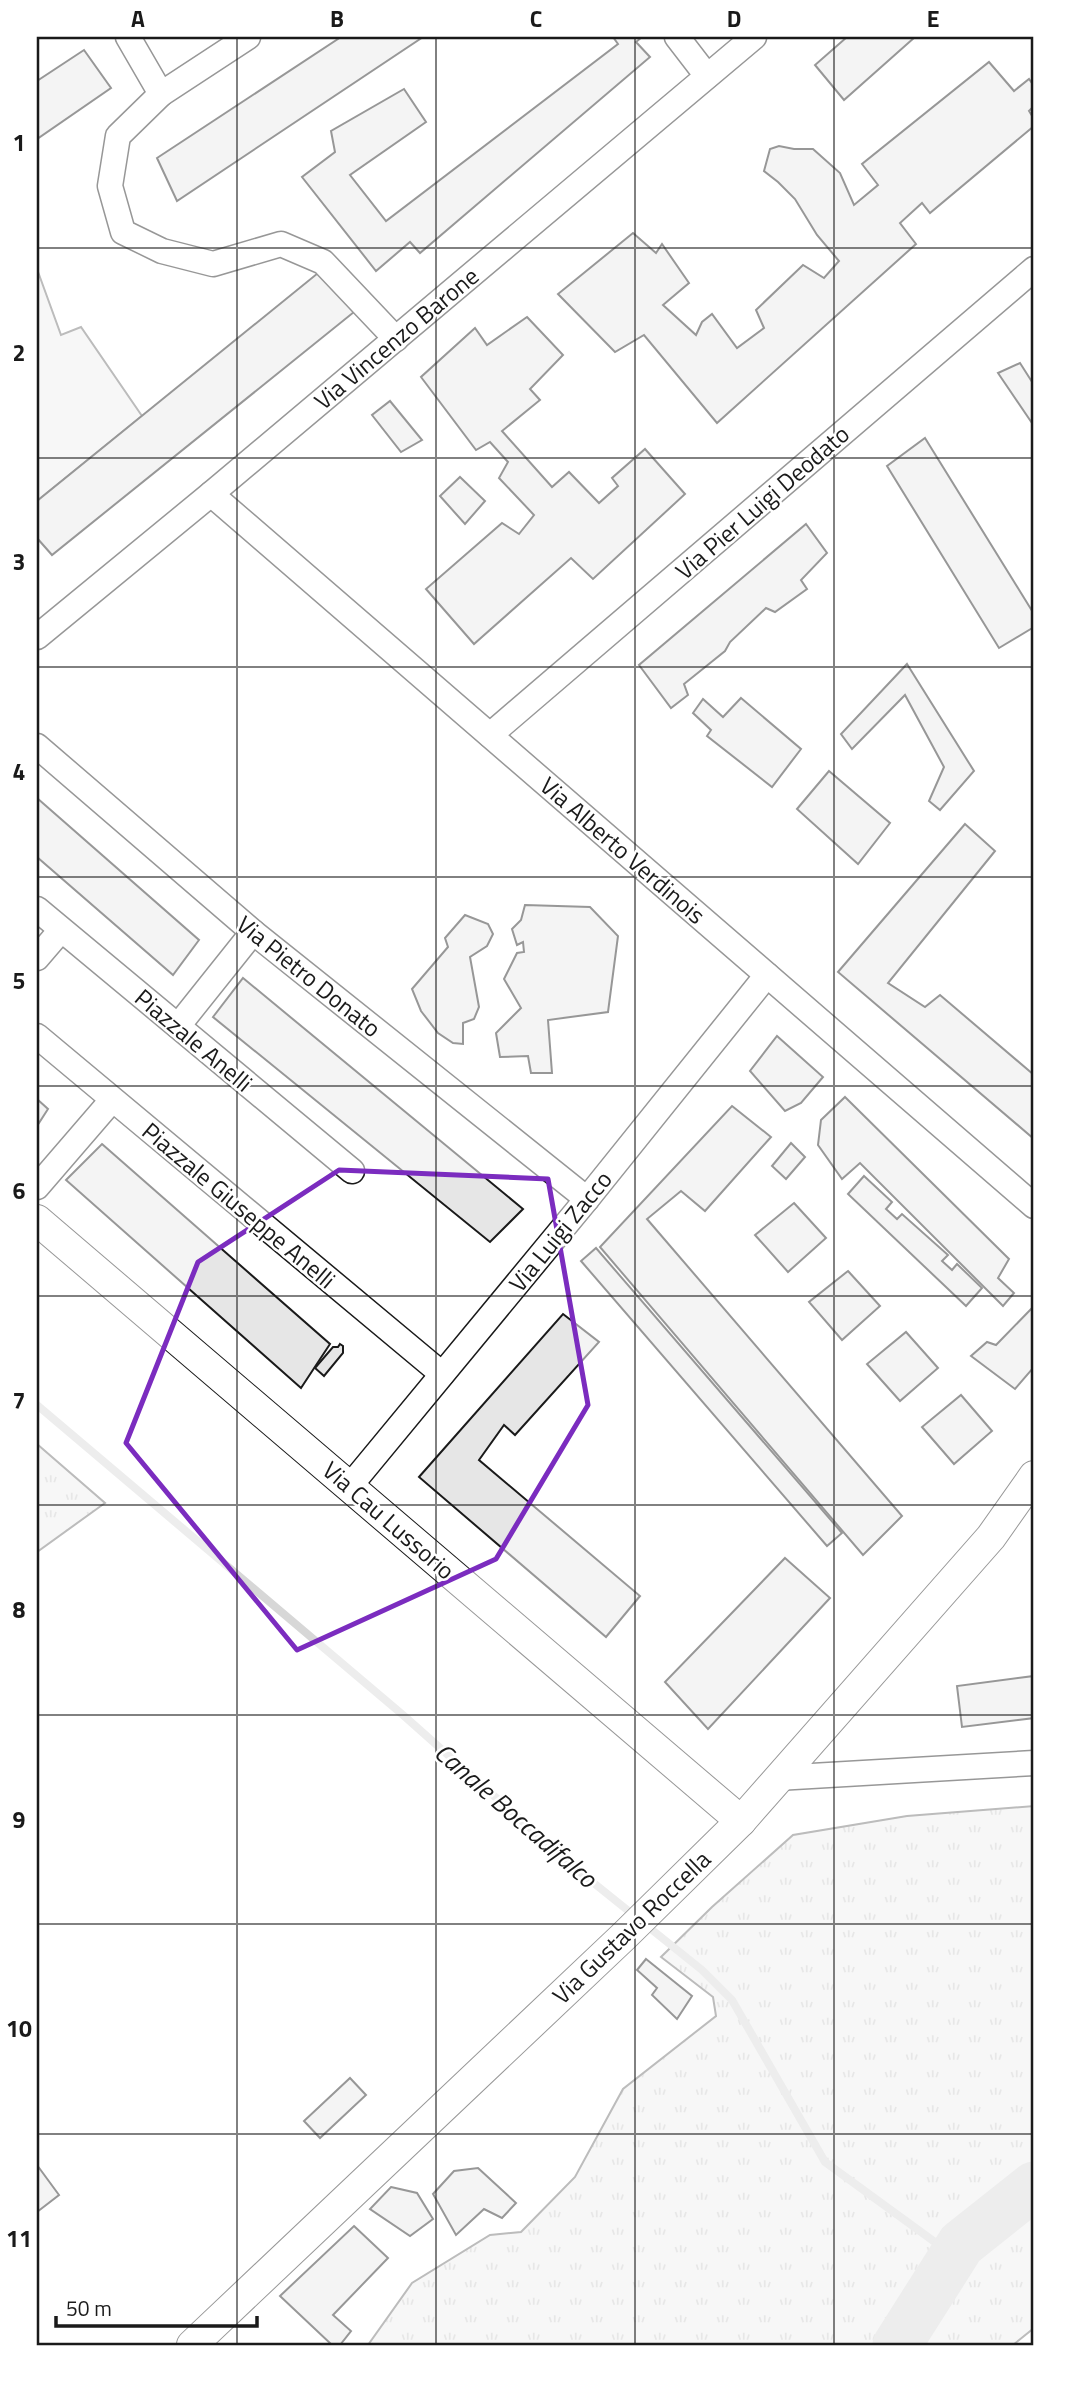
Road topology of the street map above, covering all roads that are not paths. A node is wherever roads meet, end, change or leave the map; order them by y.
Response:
1 (128, 37) edge
2 (248, 37) edge
3 (677, 37) edge
4 (754, 37) edge
5 (707, 76) junction
6 (161, 94) junction
7 (1034, 269) edge
8 (396, 339) junction
9 (211, 494) junction
10 (37, 637) edge
11 (490, 735) junction
12 (37, 746) edge
13 (37, 909) edge
14 (61, 930) junction
15 (253, 932) junction
16 (37, 958) edge
17 (767, 975) junction
18 (178, 1026) junction
19 (37, 1036) edge
20 (112, 1100) junction
21 (352, 1171) dead end
22 (37, 1187) edge
23 (587, 1199) junction
24 (1034, 1206) edge
25 (37, 1220) edge
26 (442, 1374) junction
27 (1034, 1476) edge
28 (350, 1486) junction
29 (1034, 1763) edge
30 (777, 1778) junction
31 (741, 1821) junction
32 (192, 2345) edge

1 - 6 street
2 - 6 street
3 - 5 street
4 - 5 street, Via Vincenzo Barone
5 - 8 street, Via Vincenzo Barone
6 - 8 street
7 - 11 street, Via Pier Luigi Deodato
8 - 9 street, Via Vincenzo Barone
9 - 10 street, Via Vincenzo Barone
9 - 11 street, Via Alberto Verdinois
11 - 17 street, Via Alberto Verdinois
12 - 15 street, Via Pietro Donato
13 - 14 street, Piazzale Anelli
14 - 16 street
14 - 18 street, Piazzale Anelli
15 - 18 street
15 - 23 street, Via Pietro Donato
17 - 23 street, Via Luigi Zacco
17 - 24 street, Via Alberto Verdinois
18 - 21 street, Piazzale Anelli
19 - 20 street, Piazzale Giuseppe Anelli
20 - 22 street
20 - 26 street, Piazzale Giuseppe Anelli
23 - 26 street, Via Luigi Zacco
25 - 28 street, Via Cau Lussorio
26 - 28 street, Via Luigi Zacco
27 - 30 street, Via Gustavo Roccella
28 - 31 street, Via Cau Lussorio
29 - 30 street
30 - 31 street, Via Gustavo Roccella
31 - 32 street, Via Gustavo Roccella

